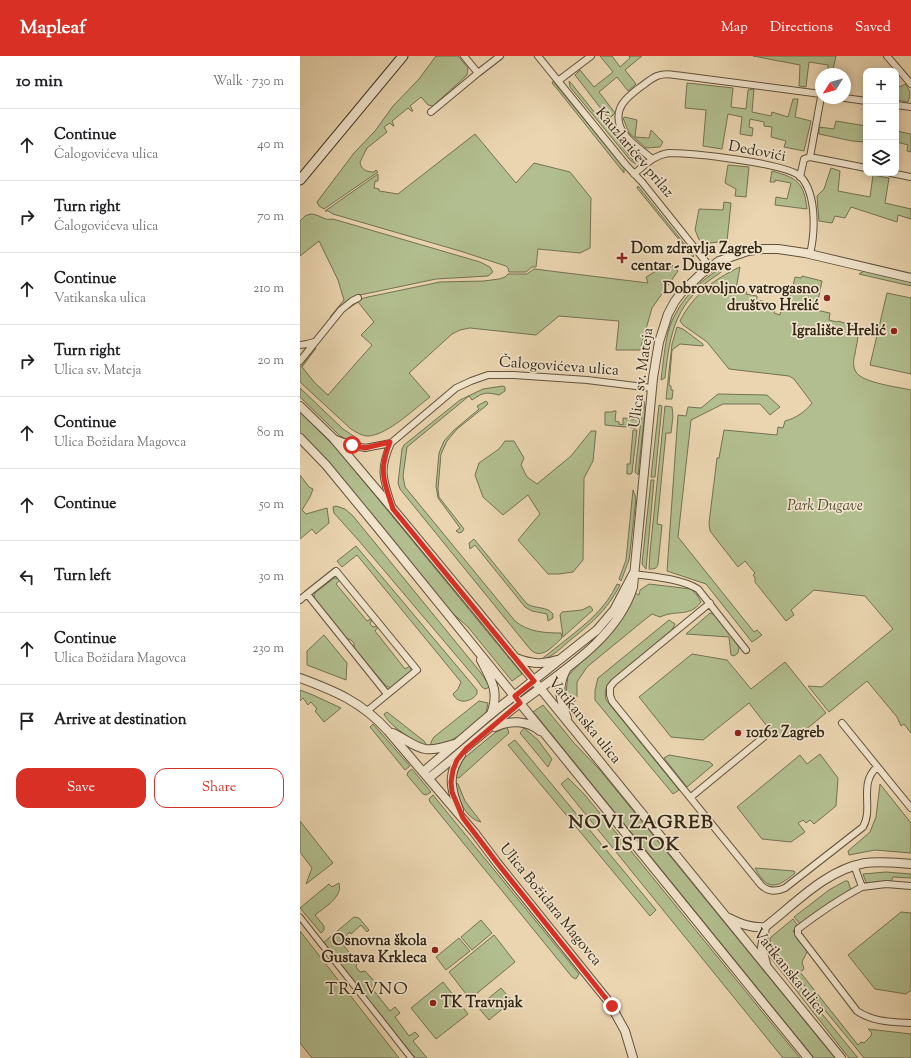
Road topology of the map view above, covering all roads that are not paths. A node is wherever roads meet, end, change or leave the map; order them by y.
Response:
1 (403, 56) edge
2 (464, 56) edge
3 (500, 56) edge
4 (538, 56) edge
5 (591, 56) edge
6 (887, 56) edge
7 (478, 73) junction
8 (558, 81) junction
9 (911, 84) edge
10 (815, 95) edge
11 (851, 99) edge
12 (863, 101) edge
13 (820, 104) edge
14 (899, 105) edge
15 (911, 107) edge
16 (430, 112) dead end
17 (810, 157) junction
18 (652, 159) junction
19 (863, 167) edge
20 (634, 174) junction
21 (899, 175) edge
22 (800, 177) junction
23 (911, 177) edge
24 (300, 180) edge
25 (810, 254) junction
26 (710, 267) junction
27 (911, 278) edge
28 (358, 298) dead end
29 (315, 342) junction
30 (300, 345) edge
31 (300, 361) edge
32 (652, 388) junction
33 (300, 406) edge
34 (300, 438) edge
35 (333, 438) junction
36 (390, 442) junction
37 (393, 509) junction
38 (633, 574) junction
39 (307, 594) junction
40 (300, 600) edge
41 (710, 603) junction
42 (475, 646) junction
43 (746, 650) dead end
44 (515, 658) junction
45 (562, 659) junction
46 (567, 668) junction
47 (300, 678) edge
48 (534, 681) junction
49 (540, 688) junction
50 (387, 694) junction
51 (515, 696) junction
52 (520, 703) junction
53 (367, 710) junction
54 (491, 714) junction
55 (568, 723) junction
56 (842, 723) dead end
57 (388, 731) junction
58 (487, 731) junction
59 (547, 736) junction
60 (765, 736) dead end
61 (458, 742) junction
62 (466, 749) junction
63 (877, 767) junction
64 (423, 772) junction
65 (429, 778) junction
66 (691, 797) junction
67 (911, 808) edge
68 (463, 818) junction
69 (911, 864) edge
70 (854, 866) junction
71 (911, 886) edge
72 (862, 887) junction
73 (300, 916) edge
74 (726, 917) junction
75 (765, 927) junction
76 (767, 966) junction
77 (911, 1023) edge
78 (411, 1058) edge
79 (633, 1058) edge
80 (808, 1058) edge
81 (841, 1058) edge

1 - 24 main road
2 - 7 street
3 - 7 street
4 - 8 street, Kauzlarićev prilaz
5 - 8 street
6 - 9 street
7 - 16 street
8 - 20 street, Kauzlarićev prilaz
10 - 18 street
11 - 12 street
13 - 17 street
14 - 15 street
17 - 19 street
17 - 22 street
18 - 20 street, Dedovići
18 - 22 street, Dedovići
20 - 26 street, Kauzlarićev prilaz
21 - 23 street
22 - 25 street, Dedovići
25 - 26 street, Ulica sv. Mateja
25 - 27 street, Ulica sv. Mateja
26 - 32 street, Ulica sv. Mateja
28 - 29 street
29 - 30 street
29 - 31 street
32 - 36 street, Čalogovićeva ulica
32 - 38 street, Ulica sv. Mateja
33 - 35 street, Vatikanska ulica
34 - 42 street
35 - 36 street, Čalogovićeva ulica
35 - 37 street, Vatikanska ulica
36 - 37 street
37 - 44 street, Vatikanska ulica
38 - 41 street
38 - 45 street, Ulica sv. Mateja
38 - 46 street, Ulica sv. Mateja
39 - 40 street
39 - 50 street
39 - 50 street
41 - 43 street
41 - 66 street
42 - 51 street
42 - 54 street
44 - 45 street
44 - 48 street, Vatikanska ulica
45 - 48 street, Ulica sv. Mateja
46 - 49 street, Ulica sv. Mateja
46 - 55 street
47 - 53 street, Ulica Božidara Magovca
48 - 49 street, Vatikanska ulica
48 - 51 street, Ulica sv. Mateja
49 - 52 street
49 - 55 street, Vatikanska ulica
50 - 53 street
51 - 52 street
51 - 54 street
52 - 58 street
52 - 59 street
53 - 57 street, Ulica Božidara Magovca
54 - 61 street
55 - 74 street, Vatikanska ulica
56 - 63 street
57 - 61 street
57 - 64 street, Ulica Božidara Magovca
58 - 59 street
58 - 62 street
59 - 80 street
60 - 66 street
61 - 64 street
62 - 65 street
62 - 68 street
63 - 66 street
63 - 67 street
64 - 65 street, Ulica Božidara Magovca
65 - 68 street, Ulica Božidara Magovca
68 - 79 street, Ulica Božidara Magovca
69 - 70 street
70 - 72 street
70 - 75 street
71 - 72 street
72 - 77 street
73 - 78 street
74 - 75 street
74 - 76 street, Vatikanska ulica
75 - 76 street
76 - 81 street, Vatikanska ulica

